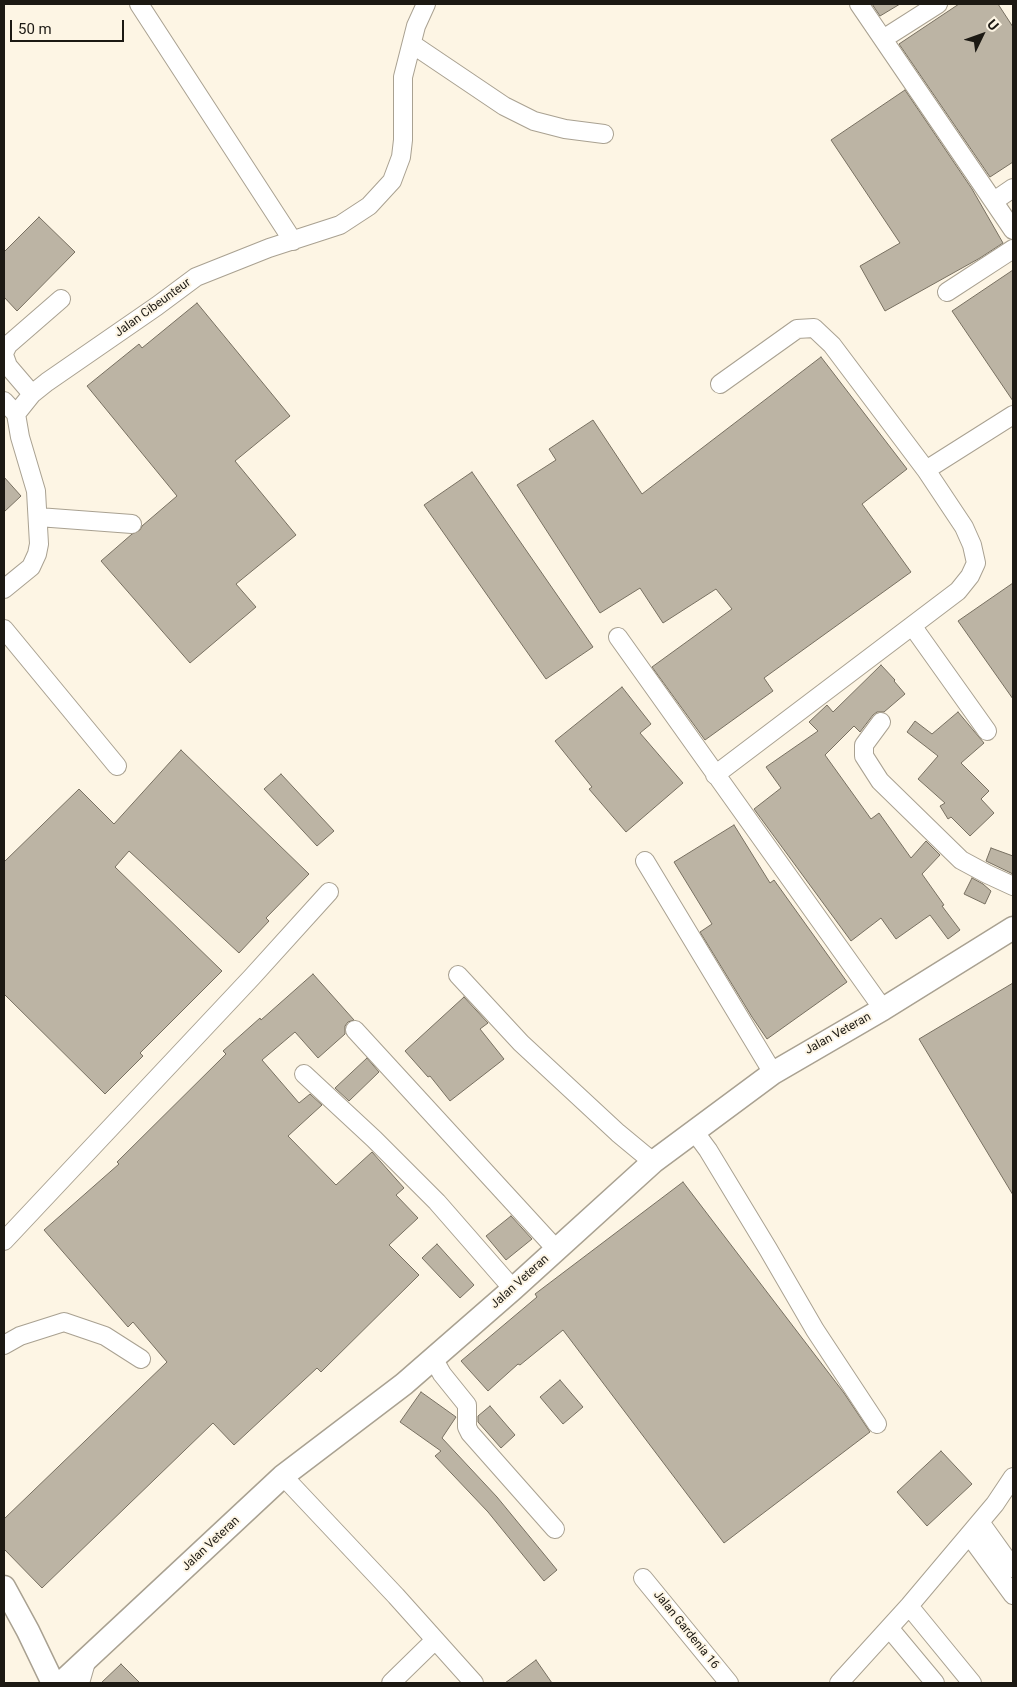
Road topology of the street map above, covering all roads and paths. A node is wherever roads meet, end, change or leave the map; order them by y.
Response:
1 (139, 4) edge
2 (426, 4) edge
3 (859, 4) edge
4 (938, 4) edge
5 (883, 39) junction
6 (412, 44) junction
7 (604, 134) dead end
8 (1013, 188) edge
9 (994, 201) junction
10 (1013, 230) edge
11 (293, 241) junction
12 (1013, 249) edge
13 (947, 292) dead end
14 (61, 299) dead end
15 (4, 354) edge
16 (720, 384) dead end
17 (32, 394) junction
18 (10, 408) edge
19 (1013, 415) edge
20 (926, 470) junction
21 (38, 517) junction
22 (132, 524) dead end
23 (4, 589) edge
24 (912, 627) junction
25 (4, 629) edge
26 (618, 637) dead end
27 (880, 722) dead end
28 (987, 731) dead end
29 (117, 766) dead end
30 (715, 775) junction
31 (645, 861) dead end
32 (1013, 886) edge
33 (329, 892) dead end
34 (1013, 928) edge
35 (458, 975) dead end
36 (883, 1009) junction
37 (355, 1030) dead end
38 (773, 1073) junction
39 (304, 1074) dead end
40 (694, 1131) junction
41 (653, 1162) junction
42 (4, 1241) edge
43 (556, 1249) junction
44 (513, 1289) junction
45 (4, 1345) edge
46 (433, 1358) junction
47 (141, 1359) dead end
48 (877, 1424) dead end
49 (283, 1476) junction
50 (1013, 1477) edge
51 (980, 1522) junction
52 (555, 1529) dead end
53 (969, 1535) junction
54 (1013, 1568) edge
55 (643, 1578) dead end
56 (4, 1586) edge
57 (1013, 1595) edge
58 (909, 1606) junction
59 (890, 1629) junction
60 (435, 1640) junction
61 (86, 1662) junction
62 (53, 1683) edge
63 (61, 1683) edge
64 (80, 1683) edge
65 (391, 1683) edge
66 (474, 1683) edge
67 (729, 1683) edge
68 (839, 1683) edge
69 (935, 1683) edge
70 (972, 1683) edge

1 - 11 street
2 - 6 street, Jalan Cibeunteur
3 - 5 street
4 - 5 street
5 - 9 street
6 - 7 street
6 - 11 street, Jalan Cibeunteur
8 - 9 street
9 - 10 street
11 - 17 street, Jalan Cibeunteur
12 - 13 street
14 - 15 street
15 - 17 street
16 - 20 street
17 - 18 street, Jalan Cibeunteur
18 - 21 street, Jalan Cibeunteur
19 - 20 street
20 - 24 street
21 - 22 street
21 - 23 street, Jalan Cibeunteur
24 - 28 street
24 - 30 street
25 - 29 street
26 - 30 street
27 - 32 street
30 - 36 street
31 - 38 street
33 - 42 street
34 - 36 main road, Jalan Veteran
35 - 41 street
36 - 38 main road, Jalan Veteran
37 - 43 street
38 - 40 main road, Jalan Veteran
39 - 44 street
40 - 41 main road, Jalan Veteran
40 - 48 street
41 - 43 main road, Jalan Veteran
43 - 44 main road, Jalan Veteran
44 - 46 main road, Jalan Veteran
45 - 47 street
46 - 49 main road, Jalan Veteran
46 - 52 street
49 - 60 street
49 - 61 main road, Jalan Veteran
50 - 51 street
51 - 53 street
51 - 54 street
53 - 57 street
53 - 58 street
55 - 67 street, Jalan Gardenia 16
56 - 62 main road
58 - 59 street
58 - 70 street
59 - 68 street
59 - 69 street
60 - 65 street
60 - 66 street
61 - 63 main road, Jalan Veteran
61 - 64 street

